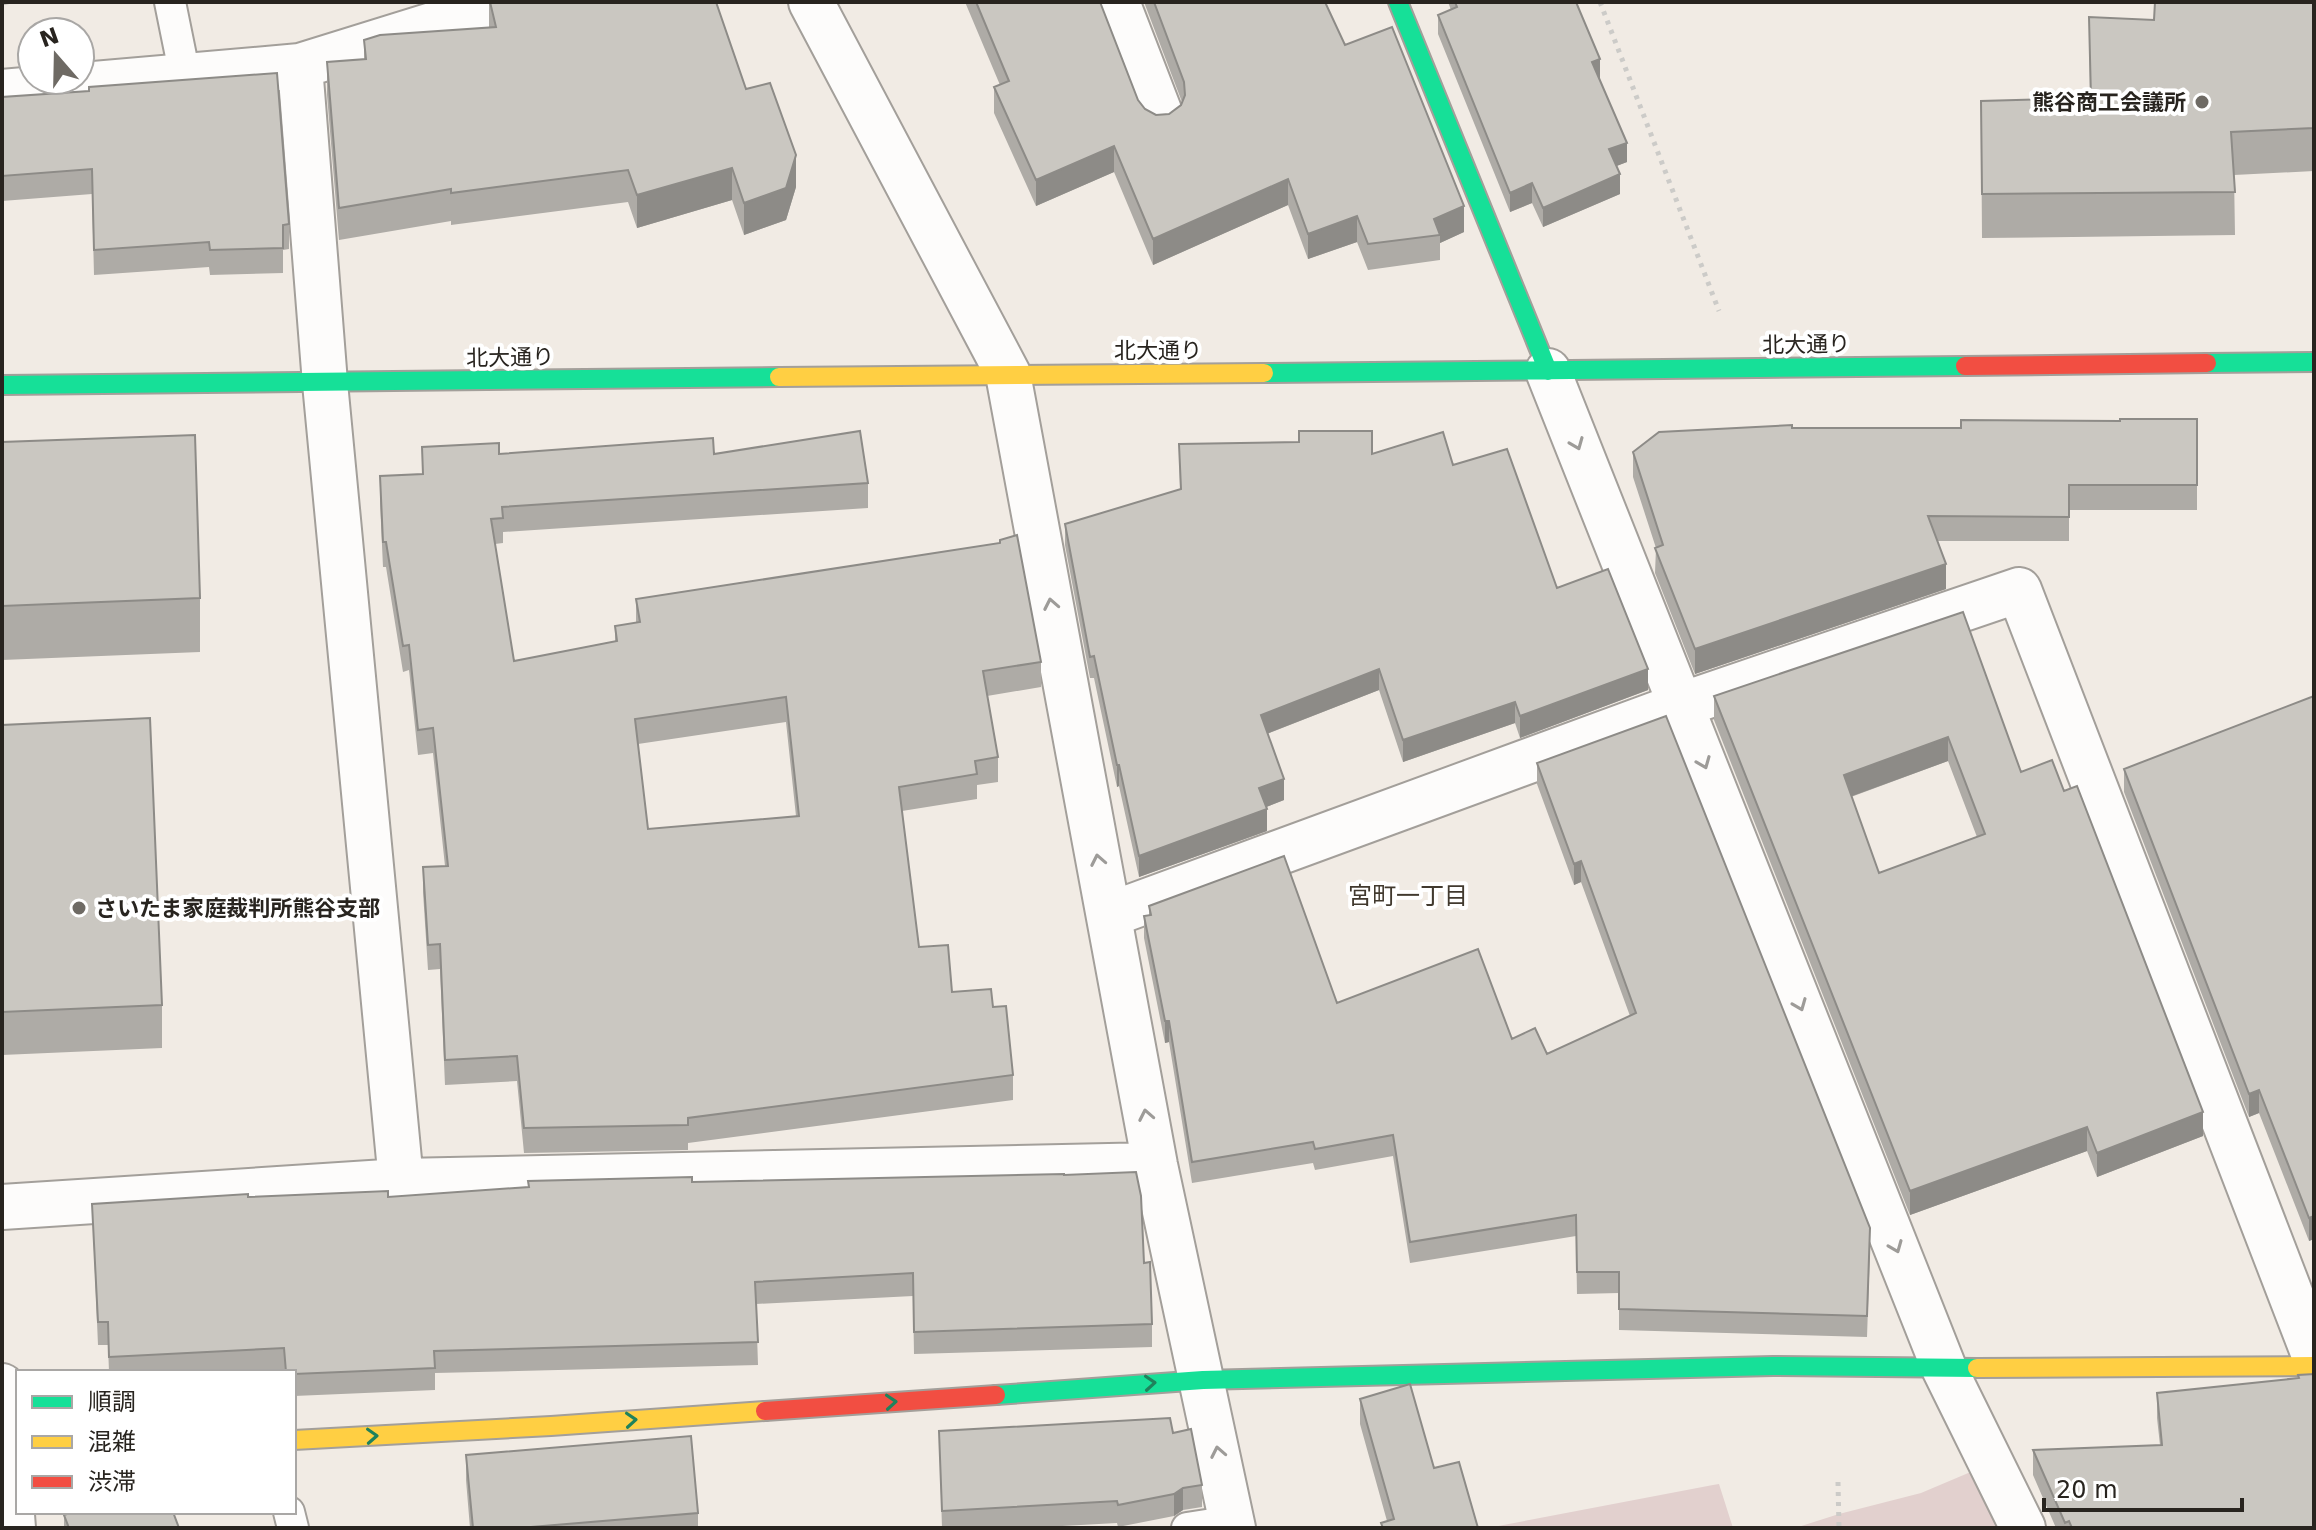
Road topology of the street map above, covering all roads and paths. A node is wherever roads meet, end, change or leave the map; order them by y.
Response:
1 (170, 2) edge
2 (506, 2) edge
3 (811, 2) edge
4 (1117, 2) edge
5 (1398, 2) edge
6 (1600, 2) edge
7 (300, 66) junction
8 (185, 76) junction
9 (2, 92) edge
10 (1161, 116) edge
11 (2314, 362) edge
12 (1741, 369) junction
13 (1548, 371) junction
14 (1008, 374) junction
15 (325, 383) junction
16 (2, 385) edge
17 (1681, 705) junction
18 (1109, 915) junction
19 (1155, 1165) junction
20 (401, 1181) junction
21 (2, 1207) edge
22 (2314, 1355) edge
23 (2314, 1366) edge
24 (1944, 1368) junction
25 (1203, 1380) junction
26 (2, 1386) edge
27 (296, 1440) edge
28 (9, 1457) edge
29 (1838, 1482) dead end
30 (1232, 1524) edge
31 (13, 1528) edge
32 (1187, 1528) edge
33 (1839, 1528) edge
34 (2023, 1528) edge

1 - 8 lane
2 - 7 street
3 - 14 street
4 - 10 street
5 - 13 street
6 - 12 path
7 - 8 street
7 - 15 street
8 - 9 street
11 - 12 street, 北大通り
12 - 13 street, 北大通り
13 - 14 street, 北大通り
13 -> 17 street
14 - 15 street, 北大通り
18 -> 14 street
15 - 16 street, 北大通り
15 - 20 street
17 - 18 street
17 - 22 street
17 -> 24 street
19 -> 18 street
19 - 20 street
19 - 25 street
20 - 21 street
23 - 24 street
24 - 25 street
24 - 34 street
27 -> 25 street
30 -> 25 street
26 - 28 street
28 - 31 street
29 - 33 path
30 - 32 lane

